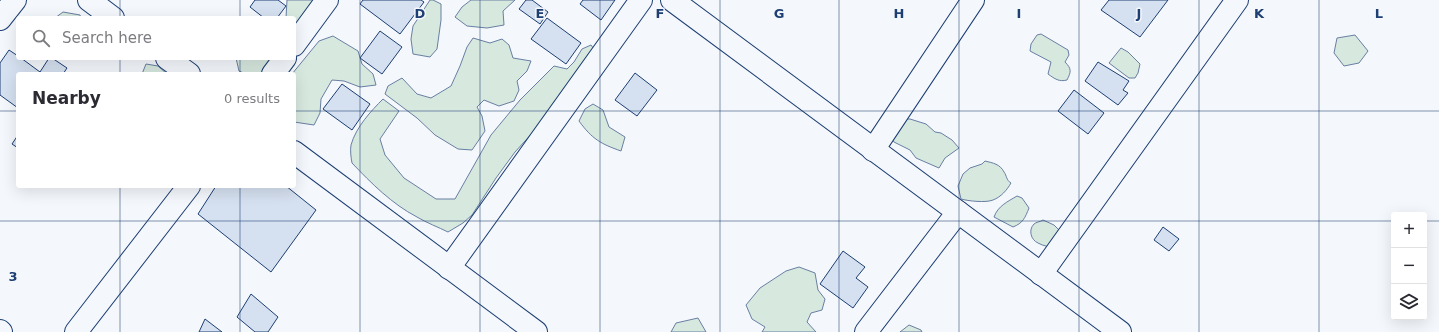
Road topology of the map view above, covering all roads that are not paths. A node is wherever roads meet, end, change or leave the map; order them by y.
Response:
1 (14, 0) edge
2 (89, 0) edge
3 (327, 0) edge
4 (641, 0) edge
5 (672, 0) edge
6 (973, 0) edge
7 (1237, 0) edge
8 (110, 16) edge
9 (0, 19) edge
10 (296, 42) edge
11 (170, 60) edge
12 (284, 60) edge
13 (186, 72) edge
14 (274, 72) edge
15 (873, 150) junction
16 (296, 153) edge
17 (187, 188) edge
18 (958, 212) junction
19 (449, 268) junction
20 (1041, 274) junction
21 (522, 328) edge
22 (76, 332) edge
23 (866, 332) edge
24 (1120, 332) edge

1 - 9 street
2 - 8 street
3 - 10 street
4 - 19 street
5 - 15 street
6 - 15 street
7 - 20 street
11 - 13 street
12 - 14 street
15 - 18 street
16 - 19 street
17 - 22 street
18 - 20 street
18 - 23 street
19 - 21 street
20 - 24 street

